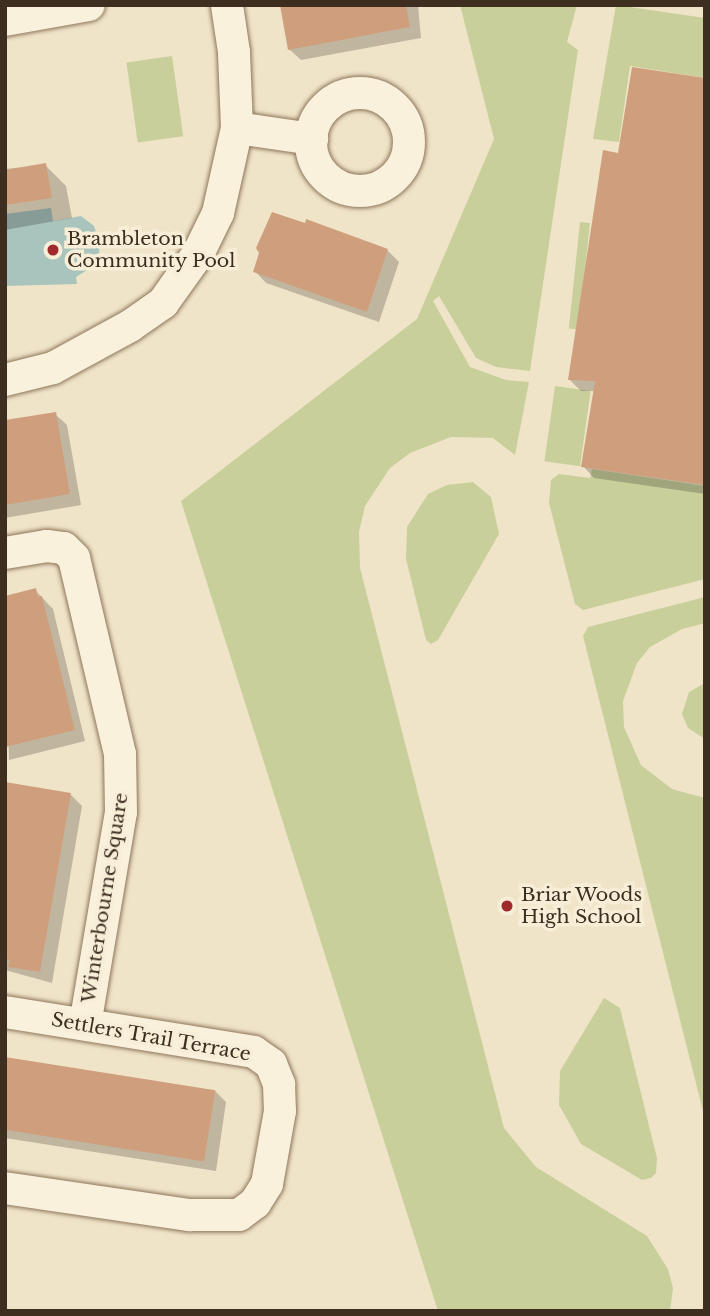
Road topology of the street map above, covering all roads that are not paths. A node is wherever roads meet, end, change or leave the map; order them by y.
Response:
1 (226, 5) edge
2 (69, 7) edge
3 (5, 20) edge
4 (237, 128) junction
5 (312, 139) dead end
6 (5, 380) edge
7 (5, 553) edge
8 (5, 1012) edge
9 (85, 1024) junction
10 (5, 1188) edge

1 - 4 street
2 - 3 street
4 - 5 street
4 - 6 street
7 - 9 street, Winterbourne Square
8 - 9 street, Settlers Trail Terrace
9 - 10 street, Settlers Trail Terrace

